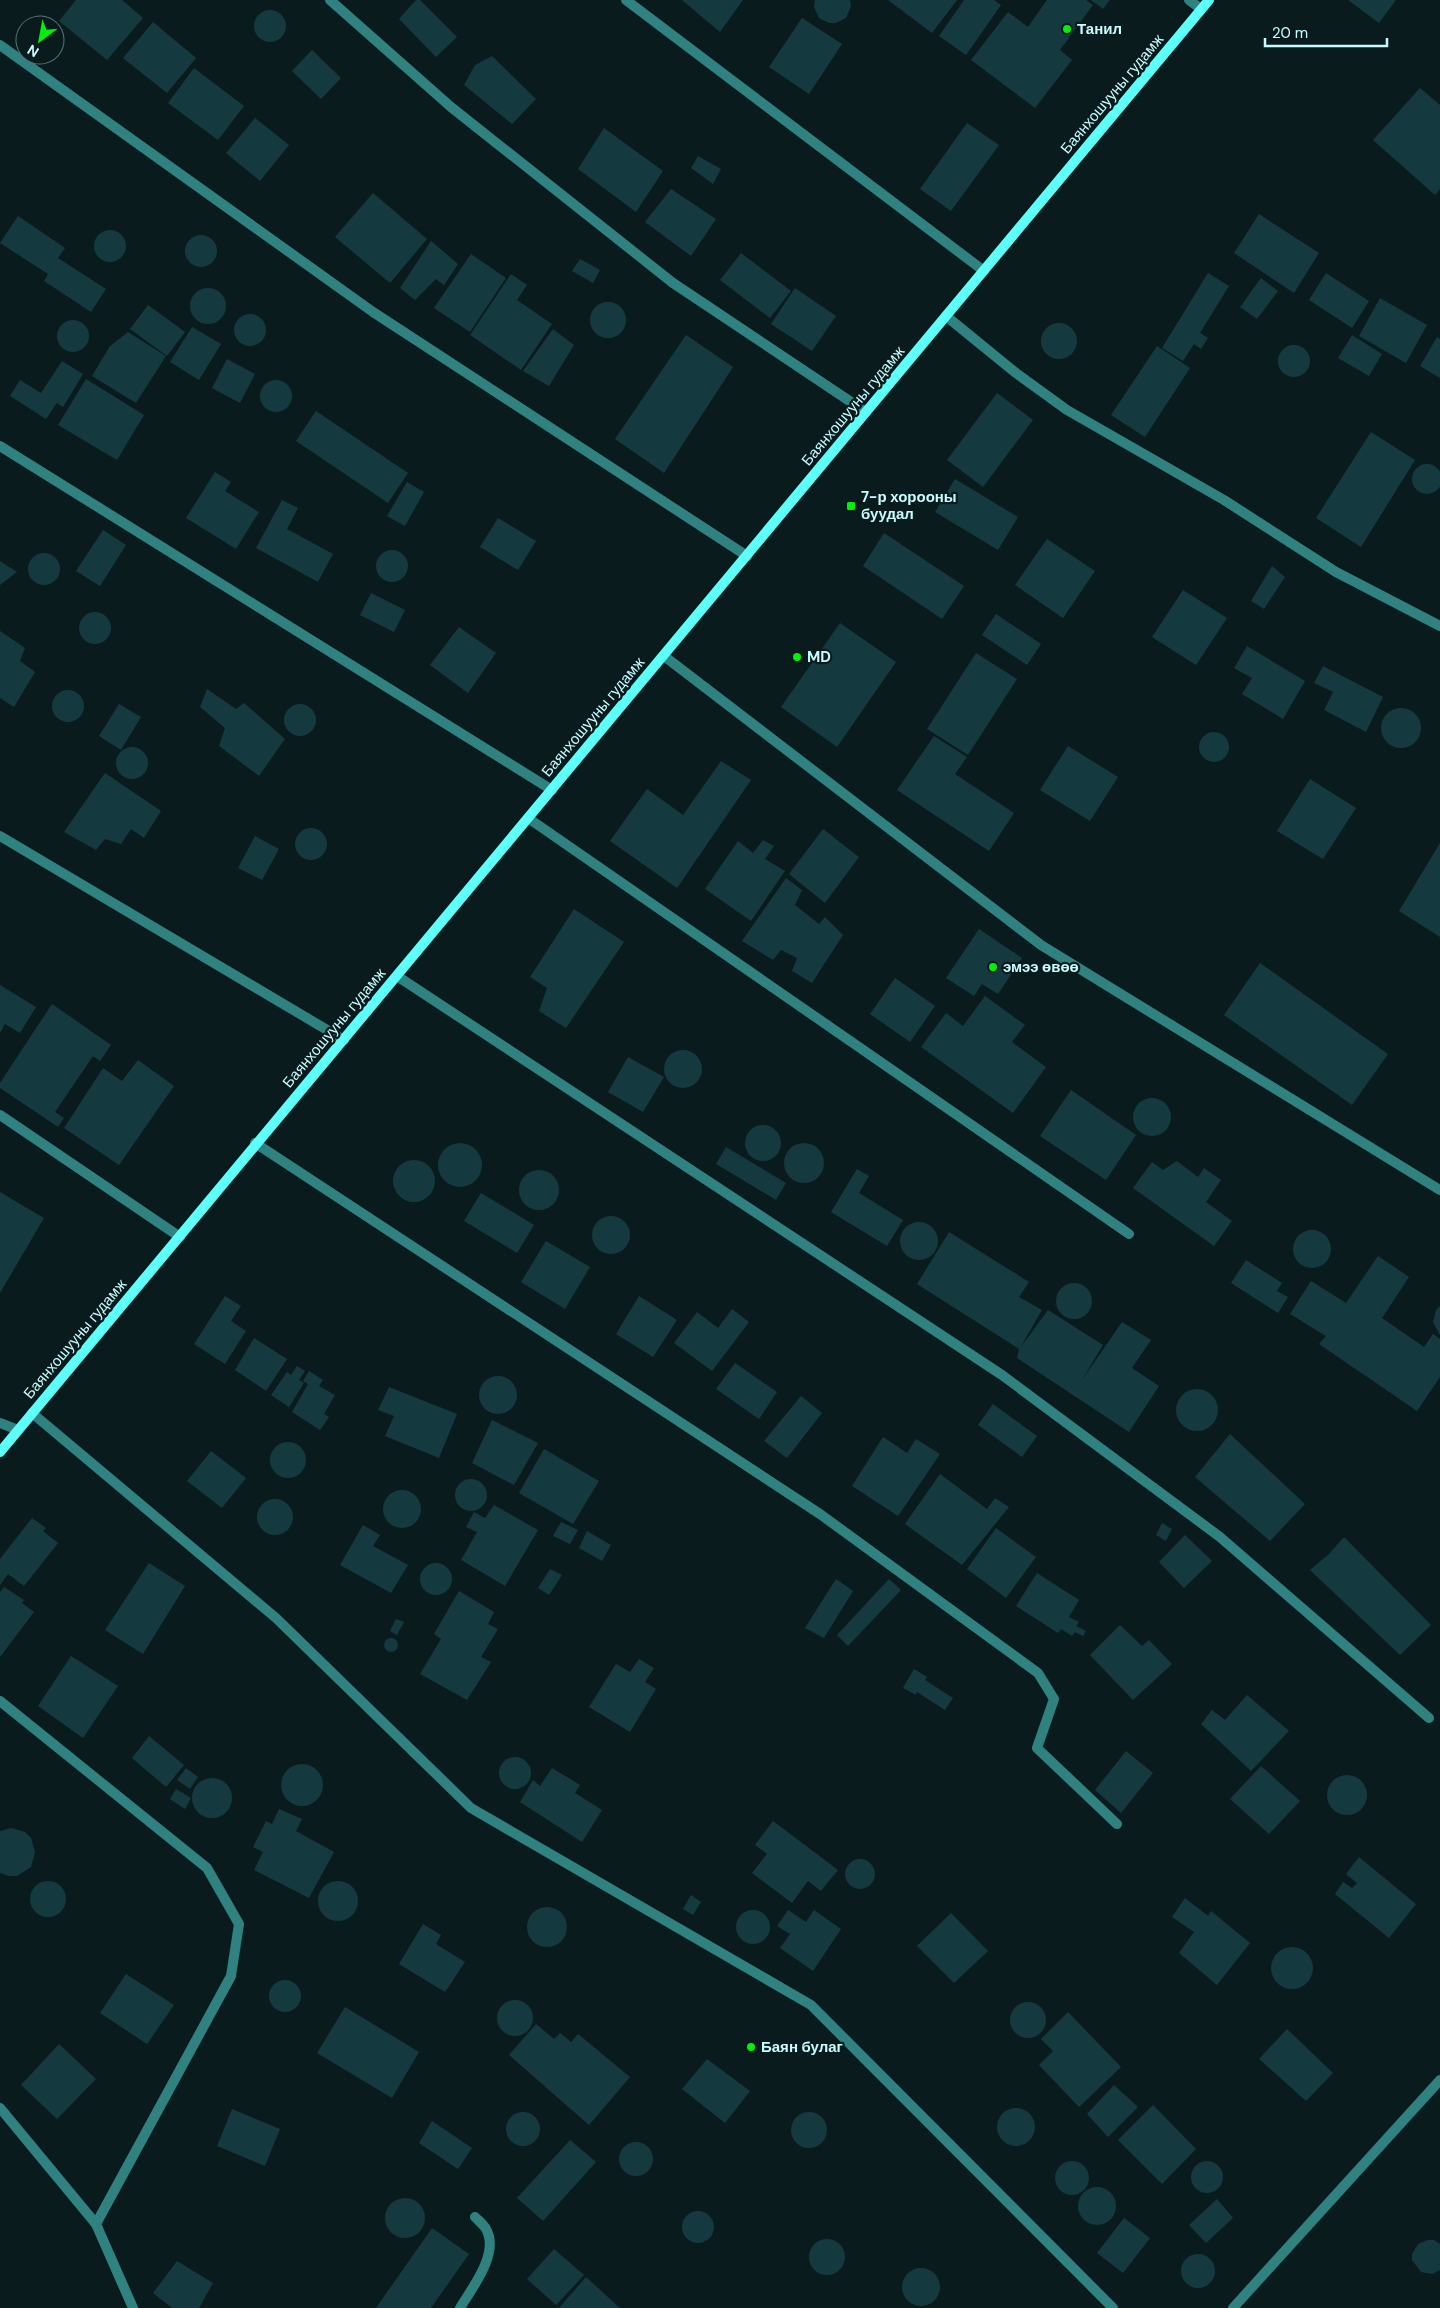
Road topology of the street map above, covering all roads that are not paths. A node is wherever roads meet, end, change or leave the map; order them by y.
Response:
1 (330, 0) edge
2 (626, 0) edge
3 (1189, 0) edge
4 (1209, 0) edge
5 (1202, 9) junction
6 (0, 45) edge
7 (984, 271) junction
8 (946, 316) junction
9 (866, 412) junction
10 (0, 446) edge
11 (747, 556) junction
12 (1440, 626) edge
13 (664, 656) junction
14 (552, 790) junction
15 (528, 818) junction
16 (0, 836) edge
17 (397, 976) junction
18 (344, 1040) junction
19 (0, 1115) edge
20 (255, 1143) junction
21 (1440, 1190) edge
22 (1129, 1234) dead end
23 (180, 1237) junction
24 (32, 1413) junction
25 (0, 1422) edge
26 (18, 1430) junction
27 (0, 1452) edge
28 (0, 1701) edge
29 (1429, 1718) dead end
30 (1117, 1824) dead end
31 (1440, 2080) edge
32 (0, 2108) edge
33 (475, 2217) dead end
34 (96, 2224) junction
35 (133, 2308) edge
36 (460, 2308) edge
37 (1113, 2308) edge
38 (1233, 2308) edge

1 - 9 street
2 - 7 street
3 - 5 street
4 - 5 main road, Баянхошууны гудамж
5 - 7 main road, Баянхошууны гудамж
6 - 11 street
7 - 8 main road, Баянхошууны гудамж
8 - 9 main road, Баянхошууны гудамж
8 - 12 street
9 - 11 main road, Баянхошууны гудамж
10 - 14 street
11 - 13 main road, Баянхошууны гудамж
13 - 14 main road, Баянхошууны гудамж
13 - 21 street
14 - 15 main road, Баянхошууны гудамж
15 - 17 main road, Баянхошууны гудамж
15 - 22 street
16 - 18 street
17 - 18 main road, Баянхошууны гудамж
17 - 29 street
18 - 20 main road, Баянхошууны гудамж
19 - 23 street
20 - 23 main road, Баянхошууны гудамж
20 - 30 street
23 - 24 main road, Баянхошууны гудамж
24 - 26 main road, Баянхошууны гудамж
24 - 37 street
25 - 26 street
26 - 27 main road, Баянхошууны гудамж
28 - 34 street
31 - 38 street
32 - 34 street
33 - 36 street
34 - 35 street

